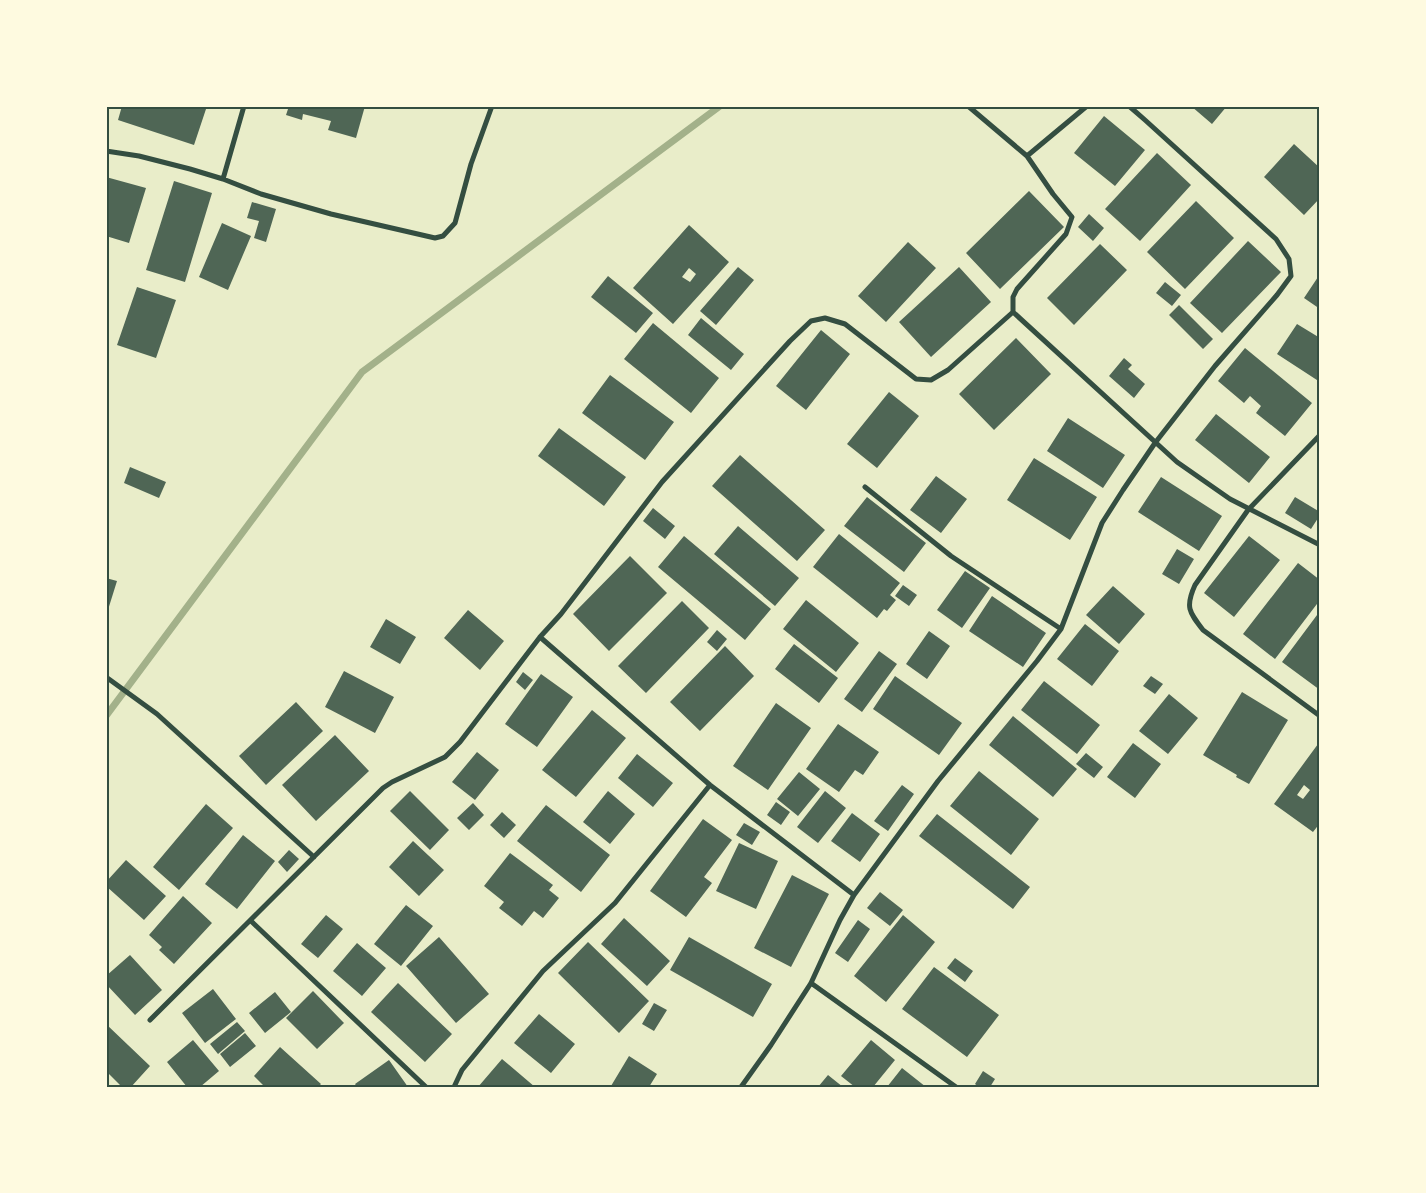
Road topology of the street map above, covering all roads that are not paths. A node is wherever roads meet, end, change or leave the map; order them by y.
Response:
1 (244, 106) edge
2 (492, 106) edge
3 (968, 106) edge
4 (1087, 106) edge
5 (1129, 106) edge
6 (106, 151) edge
7 (1027, 156) junction
8 (222, 179) junction
9 (1013, 312) junction
10 (1320, 435) edge
11 (1155, 443) junction
12 (865, 487) dead end
13 (1248, 510) junction
14 (1320, 545) edge
15 (1061, 629) junction
16 (540, 637) junction
17 (107, 677) edge
18 (1320, 716) edge
19 (710, 785) junction
20 (314, 858) junction
21 (854, 895) junction
22 (251, 921) junction
23 (811, 983) junction
24 (150, 1020) dead end
25 (426, 1087) edge
26 (454, 1087) edge
27 (741, 1087) edge
28 (956, 1087) edge

1 - 8 street
2 - 8 street
3 - 7 street
4 - 7 street
5 - 11 street
6 - 8 street
7 - 9 street
9 - 11 street
9 - 16 street
10 - 13 street
11 - 13 street
11 - 15 street
12 - 15 street
13 - 14 street
13 - 18 street
15 - 21 street
16 - 19 street
16 - 20 street
17 - 20 street
19 - 21 street
19 - 26 street
20 - 22 street
21 - 23 street
22 - 24 street
22 - 25 street
23 - 27 street
23 - 28 street

